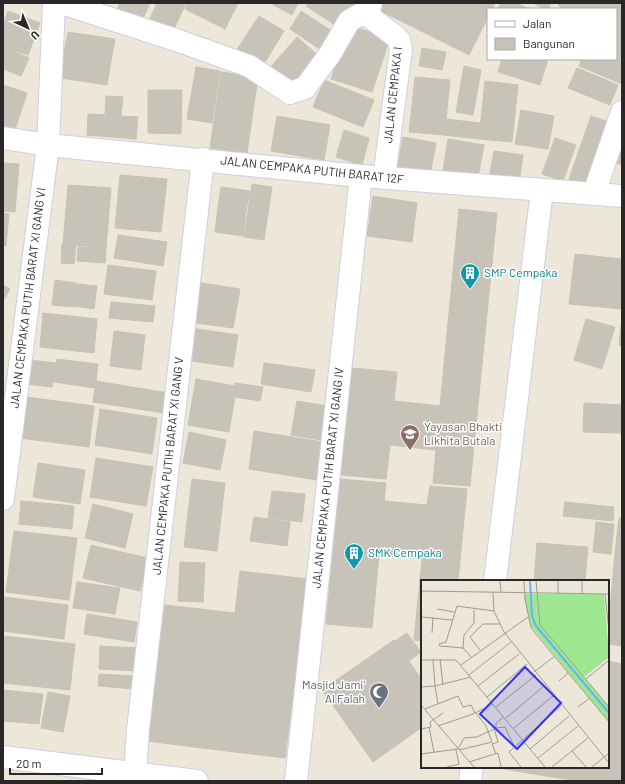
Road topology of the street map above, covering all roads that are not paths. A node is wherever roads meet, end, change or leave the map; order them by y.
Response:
1 (54, 3) edge
2 (62, 3) edge
3 (369, 6) edge
4 (622, 112) edge
5 (3, 138) edge
6 (48, 145) junction
7 (203, 159) junction
8 (360, 176) junction
9 (384, 178) junction
10 (542, 190) junction
11 (594, 193) junction
12 (622, 196) edge
13 (3, 499) edge
14 (495, 580) edge
15 (3, 757) edge
16 (472, 768) edge
17 (135, 773) junction
18 (197, 781) edge
19 (296, 781) edge
20 (470, 781) edge

1 - 6 street, JALAN CEMPAKA PUTIH BARAT XI GANG VI
2 - 3 street
3 - 9 street, JALAN CEMPAKA I
4 - 11 street
5 - 6 street, JALAN CEMPAKA PUTIH BARAT 12F
6 - 7 street, JALAN CEMPAKA PUTIH BARAT 12F
6 - 13 street, JALAN CEMPAKA PUTIH BARAT XI GANG VI
7 - 8 street, JALAN CEMPAKA PUTIH BARAT 12F
7 - 17 street, JALAN CEMPAKA PUTIH BARAT XI GANG V
8 - 9 street, JALAN CEMPAKA PUTIH BARAT 12F
8 - 19 street, JALAN CEMPAKA PUTIH BARAT XI GANG IV
9 - 10 street, JALAN CEMPAKA PUTIH BARAT 12F
10 - 11 street, JALAN CEMPAKA PUTIH BARAT 12F
10 - 14 street
11 - 12 street, JALAN CEMPAKA PUTIH BARAT 12F
15 - 17 street
16 - 20 street
17 - 18 street

